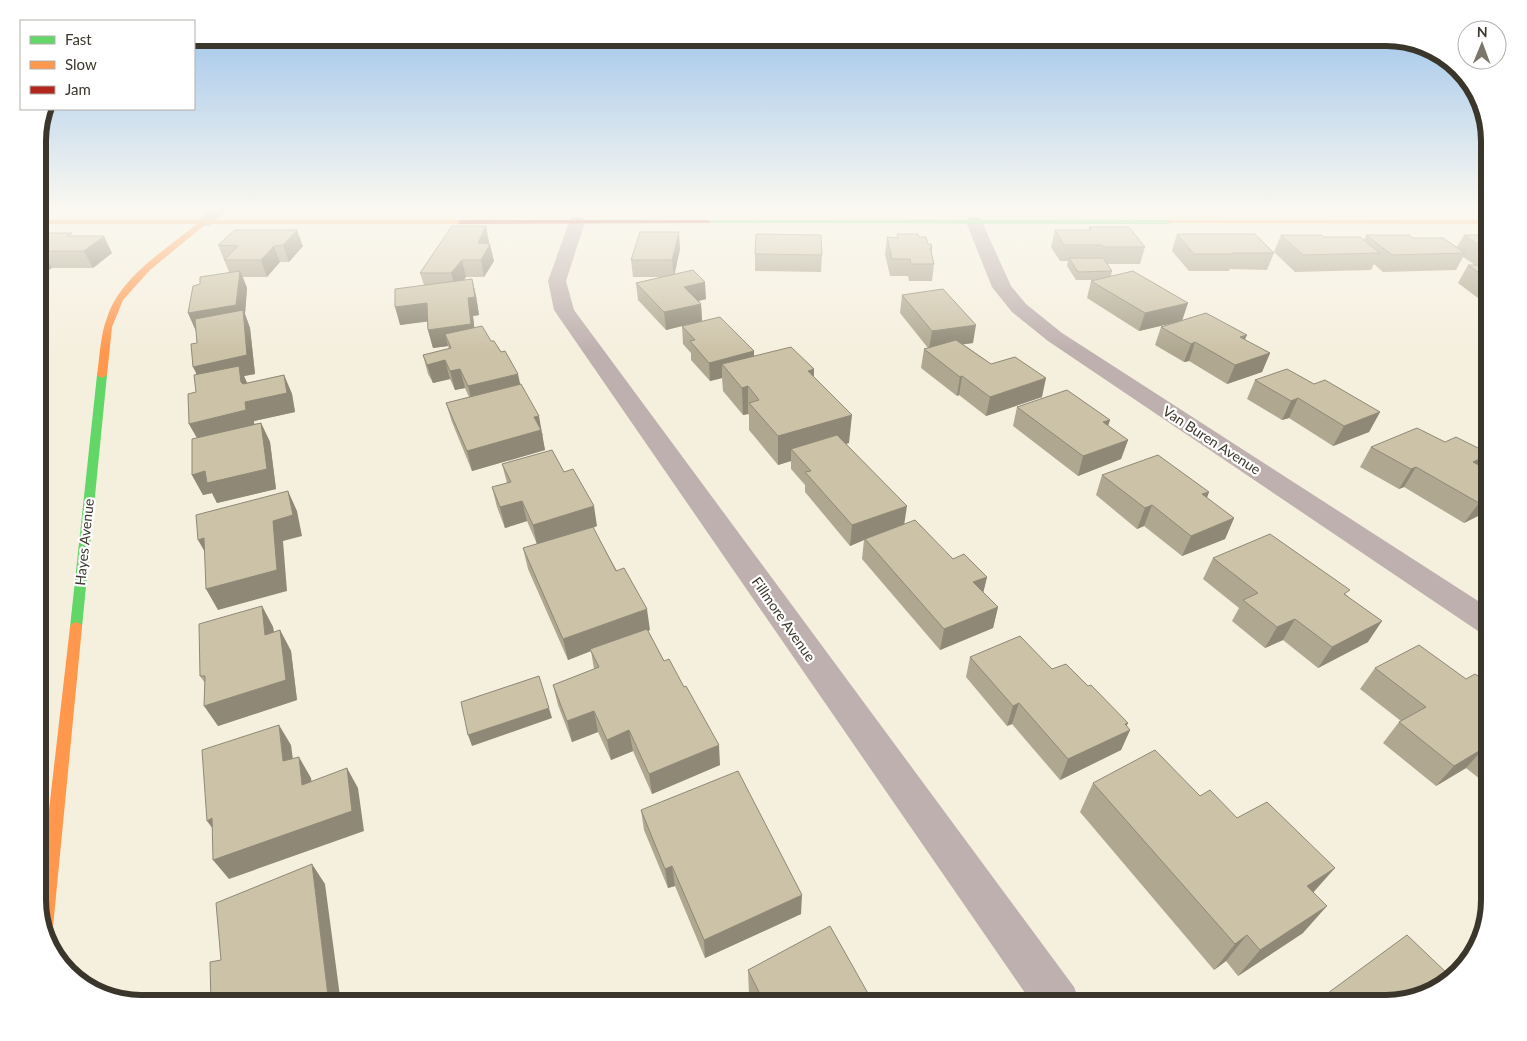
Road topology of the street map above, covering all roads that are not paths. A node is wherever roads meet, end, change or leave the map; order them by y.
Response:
1 (165, 255) edge
2 (566, 255) edge
3 (988, 255) edge
4 (1481, 616) edge
5 (46, 907) edge
6 (1052, 995) edge

1 - 5 main road, Hayes Avenue
2 - 6 street, Fillmore Avenue
3 - 4 street, Van Buren Avenue

